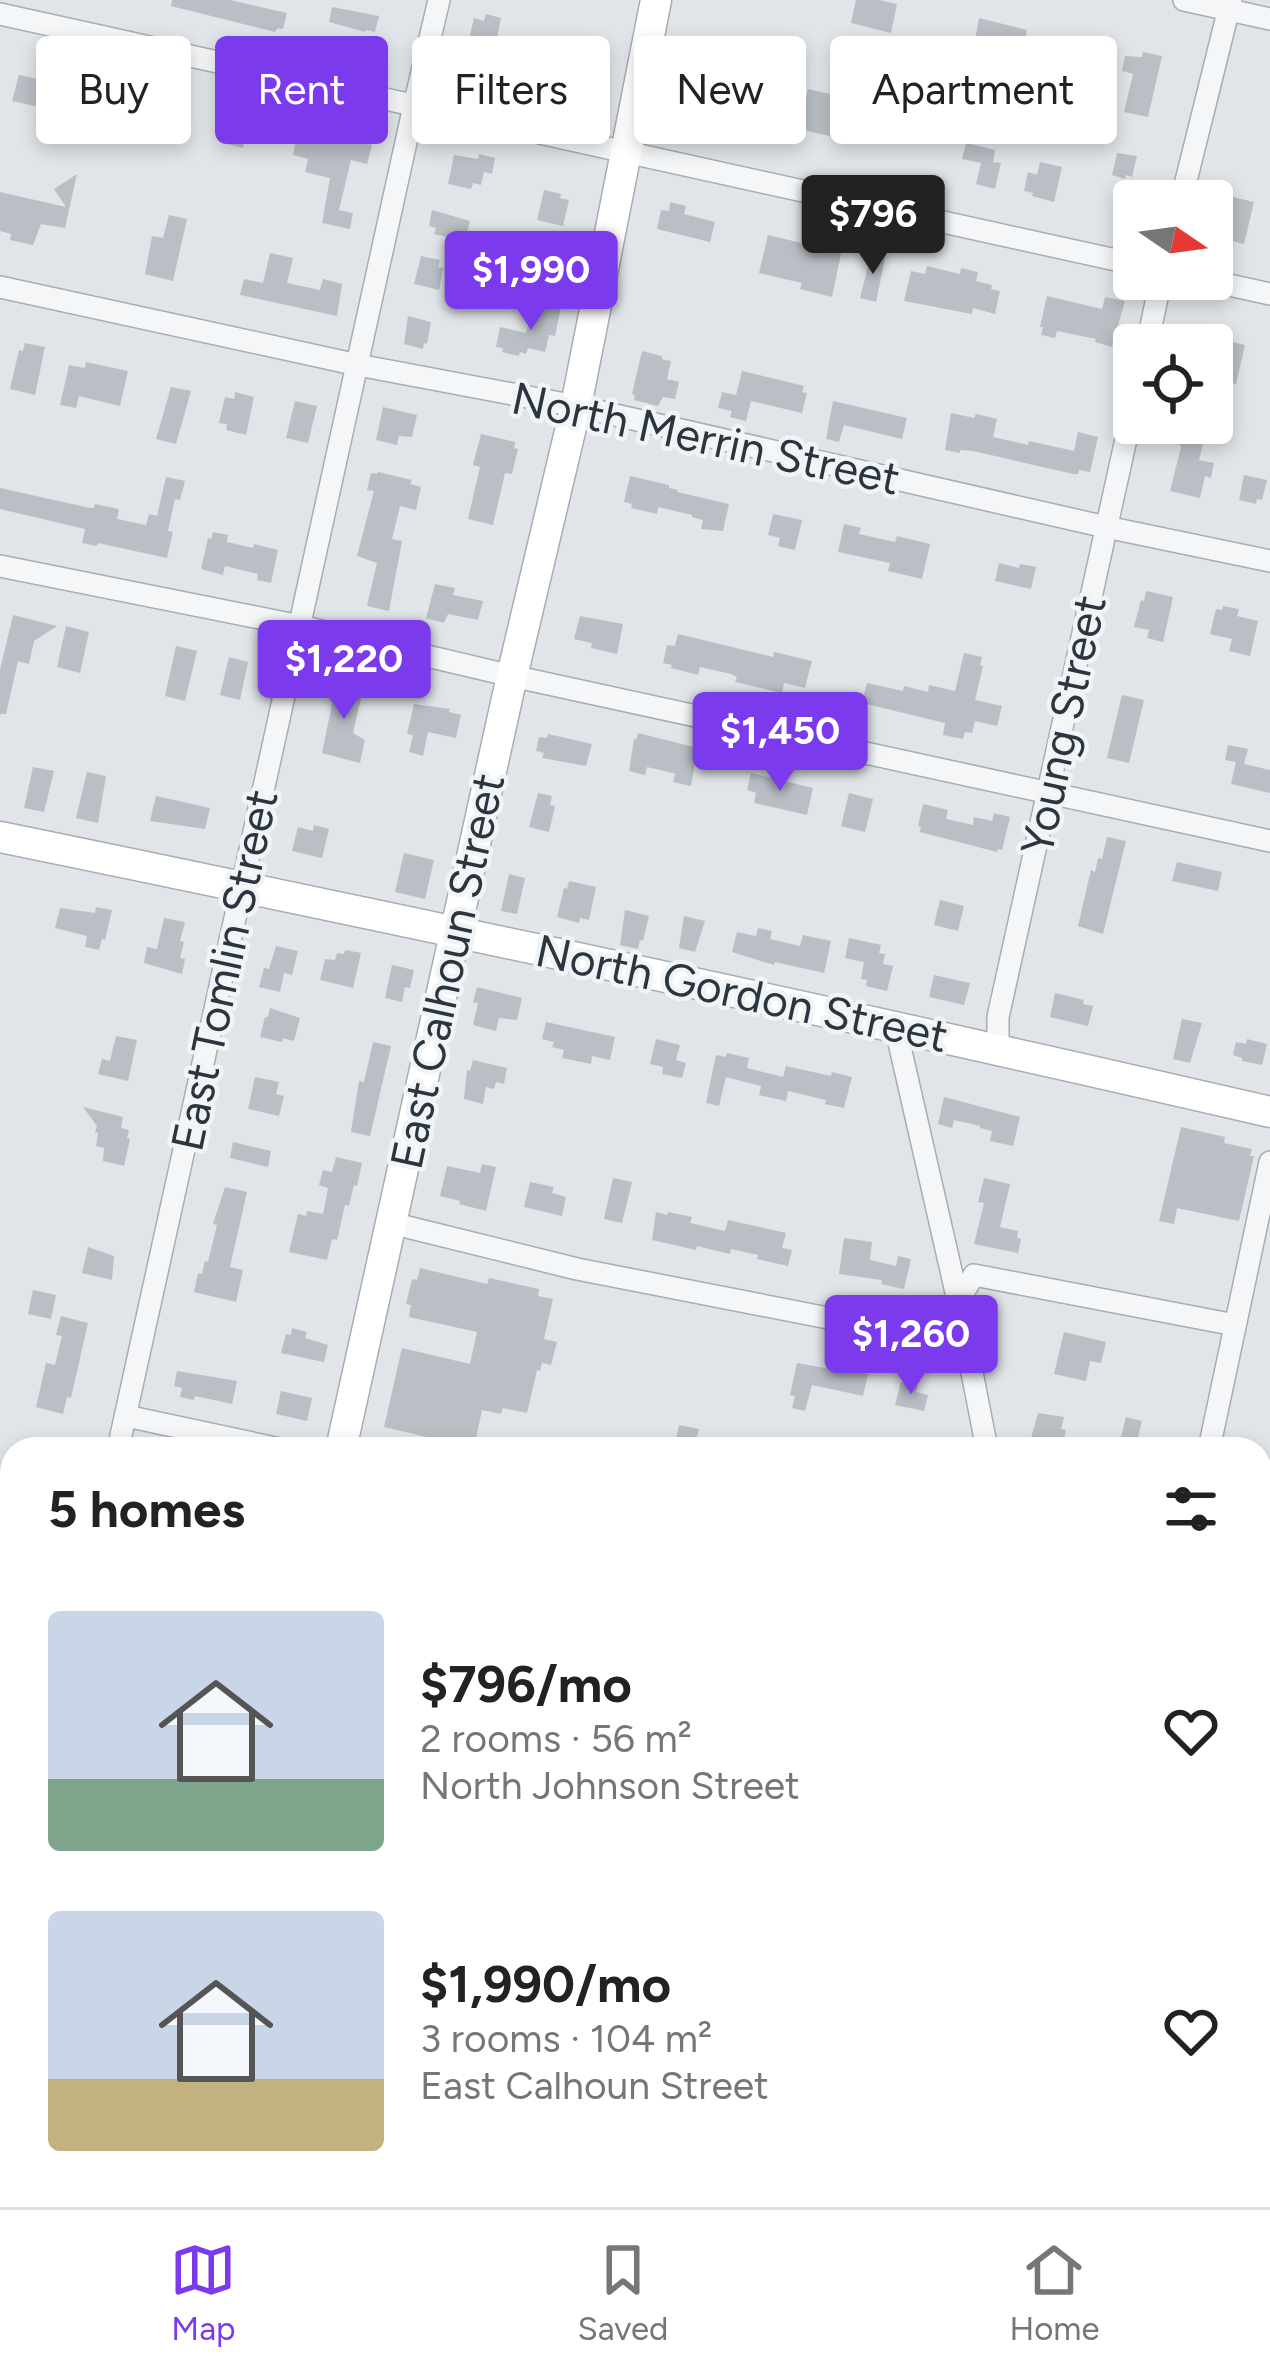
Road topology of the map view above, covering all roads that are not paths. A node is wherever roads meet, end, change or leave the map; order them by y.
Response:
1 (439, 0) edge
2 (656, 0) edge
3 (1184, 0) edge
4 (1230, 5) edge
5 (0, 14) edge
6 (1270, 20) edge
7 (431, 36) edge
8 (412, 106) edge
9 (412, 115) edge
10 (593, 144) edge
11 (626, 151) junction
12 (1186, 180) edge
13 (1113, 259) edge
14 (0, 286) edge
15 (1233, 286) edge
16 (1270, 294) edge
17 (358, 365) junction
18 (575, 406) junction
19 (1125, 444) edge
20 (1106, 527) junction
21 (1270, 560) edge
22 (0, 566) edge
23 (301, 626) junction
24 (512, 676) junction
25 (1048, 793) junction
26 (0, 838) edge
27 (1270, 841) edge
28 (242, 887) junction
29 (456, 931) junction
30 (896, 1025) junction
31 (998, 1049) junction
32 (1270, 1112) edge
33 (1270, 1162) edge
34 (391, 1223) junction
35 (958, 1301) junction
36 (1235, 1325) junction
37 (966, 1345) junction
38 (126, 1416) junction
39 (121, 1437) edge
40 (224, 1437) edge
41 (344, 1437) edge
42 (985, 1437) edge
43 (1212, 1437) edge

1 - 7 street, East Tomlin Street
2 - 11 street, East Calhoun Street
3 - 4 street
4 - 6 street
4 - 12 street
5 - 8 street
9 - 17 street, East Tomlin Street
10 - 11 street
11 - 13 street
11 - 18 street, East Calhoun Street
14 - 17 street, North Merrin Street
15 - 16 street
17 - 18 street, North Merrin Street
17 - 23 street, East Tomlin Street
18 - 20 street, North Merrin Street
18 - 24 street, East Calhoun Street
19 - 20 street, Young Street
20 - 21 street, North Merrin Street
20 - 25 street, Young Street
22 - 23 street
23 - 24 street
23 - 28 street, East Tomlin Street
24 - 25 street
24 - 29 street, East Calhoun Street
25 - 27 street
25 - 31 street, Young Street
26 - 28 street, North Gordon Street
28 - 29 street, North Gordon Street
28 - 38 street, East Tomlin Street
29 - 30 street, North Gordon Street
29 - 34 street, East Calhoun Street
30 - 31 street, North Gordon Street
30 - 35 street
31 - 32 street, North Gordon Street
33 - 36 street
34 - 37 street
34 - 41 street, East Calhoun Street
35 - 36 street
35 - 37 street
36 - 43 street
37 - 42 street
38 - 39 street, East Tomlin Street
38 - 40 street

